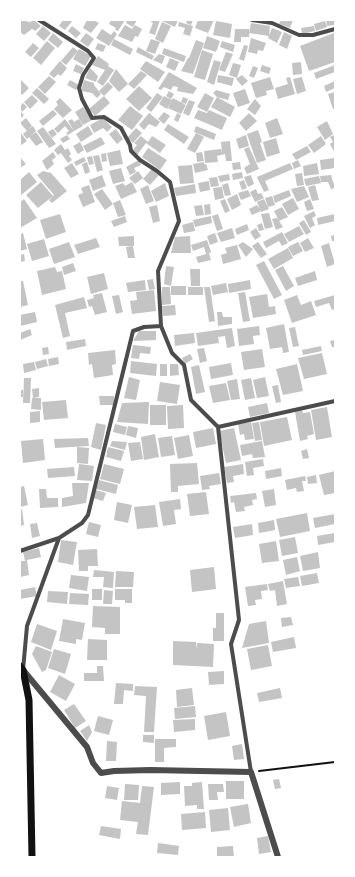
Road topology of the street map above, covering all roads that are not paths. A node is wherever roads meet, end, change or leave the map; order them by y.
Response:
1 (39, 20) edge
2 (252, 20) edge
3 (335, 29) edge
4 (161, 326) junction
5 (335, 401) edge
6 (218, 426) junction
7 (59, 538) junction
8 (20, 551) edge
9 (22, 668) edge
10 (251, 772) junction
11 (32, 857) edge
12 (278, 857) edge

1 - 4 street
2 - 3 street
4 - 6 street
4 - 7 street
5 - 6 street
6 - 10 street
7 - 8 street
7 - 9 street
9 - 10 street
9 - 11 main road
10 - 12 street

